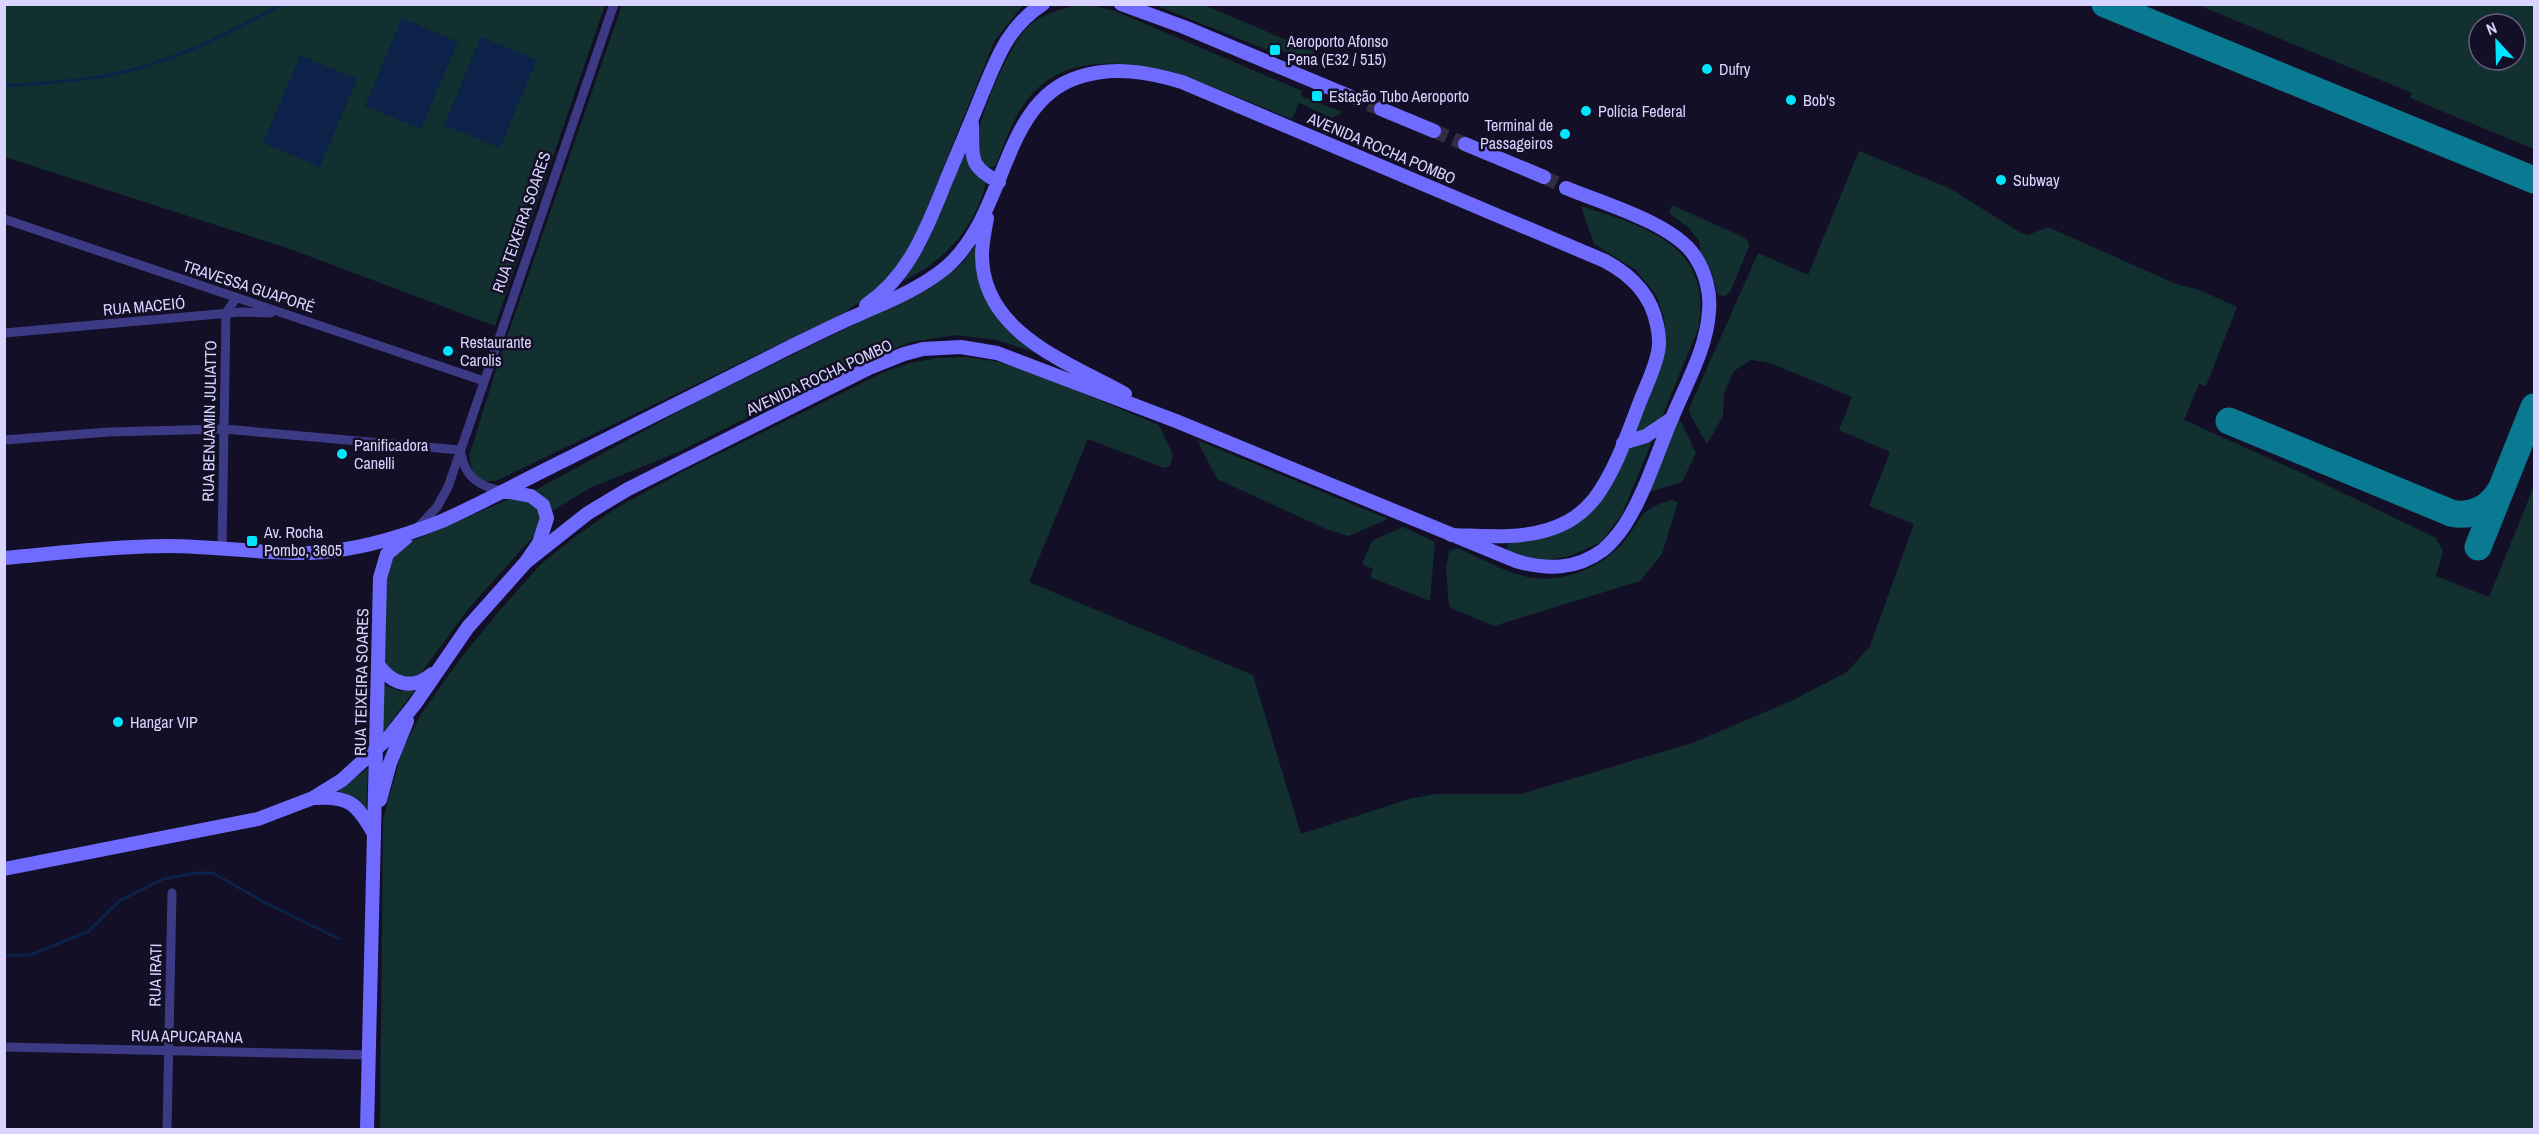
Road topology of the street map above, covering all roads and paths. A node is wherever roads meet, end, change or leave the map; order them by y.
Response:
1 (614, 4) edge
2 (1042, 4) edge
3 (1121, 4) edge
4 (1349, 96) tunnel mouth
5 (1381, 109) tunnel mouth
6 (971, 119) junction
7 (1434, 131) tunnel mouth
8 (1465, 144) tunnel mouth
9 (1544, 177) tunnel mouth
10 (999, 182) junction
11 (1566, 188) tunnel mouth
12 (989, 207) junction
13 (4, 219) edge
14 (239, 299) junction
15 (241, 312) junction
16 (226, 314) junction
17 (286, 314) junction
18 (837, 324) junction
19 (4, 333) edge
20 (484, 381) junction
21 (1671, 419) junction
22 (1176, 421) junction
23 (224, 429) junction
24 (4, 440) edge
25 (1623, 444) junction
26 (460, 450) junction
27 (505, 491) junction
28 (412, 532) junction
29 (1451, 535) junction
30 (222, 548) junction
31 (4, 558) edge
32 (526, 562) junction
33 (378, 664) junction
34 (436, 670) junction
35 (415, 704) junction
36 (376, 752) junction
37 (314, 798) junction
38 (374, 834) junction
39 (4, 869) edge
40 (172, 893) dead end
41 (4, 1047) edge
42 (169, 1050) junction
43 (369, 1055) junction
44 (167, 1130) edge
45 (367, 1130) edge

1 - 20 street, RUA TEIXEIRA SOARES
2 - 6 main road, AVENIDA ROCHA POMBO
3 - 4 main road
5 - 7 main road
6 - 10 main road
6 - 18 main road, AVENIDA ROCHA POMBO
8 - 9 main road
10 - 12 main road, AVENIDA ROCHA POMBO
10 - 25 main road, AVENIDA ROCHA POMBO
11 - 21 main road, AVENIDA ROCHA POMBO
12 - 18 main road, AVENIDA ROCHA POMBO
12 - 22 main road
13 - 14 street, TRAVESSA GUAPORÉ
14 - 15 street
14 - 16 street
14 - 17 street, TRAVESSA GUAPORÉ
15 - 16 street, RUA MACEIÓ
15 - 17 street, RUA MACEIÓ
16 - 19 street, RUA MACEIÓ
16 - 23 street, RUA BENJAMIN JULIATTO
17 - 20 street, TRAVESSA GUAPORÉ
18 - 27 main road, AVENIDA ROCHA POMBO
20 - 26 street, RUA TEIXEIRA SOARES
21 - 25 main road
21 - 29 main road, AVENIDA ROCHA POMBO
22 - 29 main road, AVENIDA ROCHA POMBO
22 - 32 main road, AVENIDA ROCHA POMBO
23 - 24 street
23 - 26 street
23 - 30 street, RUA BENJAMIN JULIATTO
25 - 29 main road, AVENIDA ROCHA POMBO
26 - 27 street
26 - 28 street, RUA TEIXEIRA SOARES
27 - 28 main road, AVENIDA ROCHA POMBO
27 - 32 main road
28 - 30 main road
28 - 33 main road, RUA TEIXEIRA SOARES
30 - 31 main road
32 - 34 main road
33 - 34 main road
33 - 36 main road, RUA TEIXEIRA SOARES
34 - 35 main road
35 - 36 main road
35 - 38 main road, RUA TEIXEIRA SOARES
36 - 37 main road
36 - 38 main road, RUA TEIXEIRA SOARES
37 - 38 main road
37 - 39 main road
38 - 43 main road, RUA TEIXEIRA SOARES
40 - 42 street, RUA IRATI
41 - 42 street, RUA APUCARANA
42 - 43 street, RUA APUCARANA
42 - 44 street, RUA IRATI
43 - 45 main road, RUA TEIXEIRA SOARES

